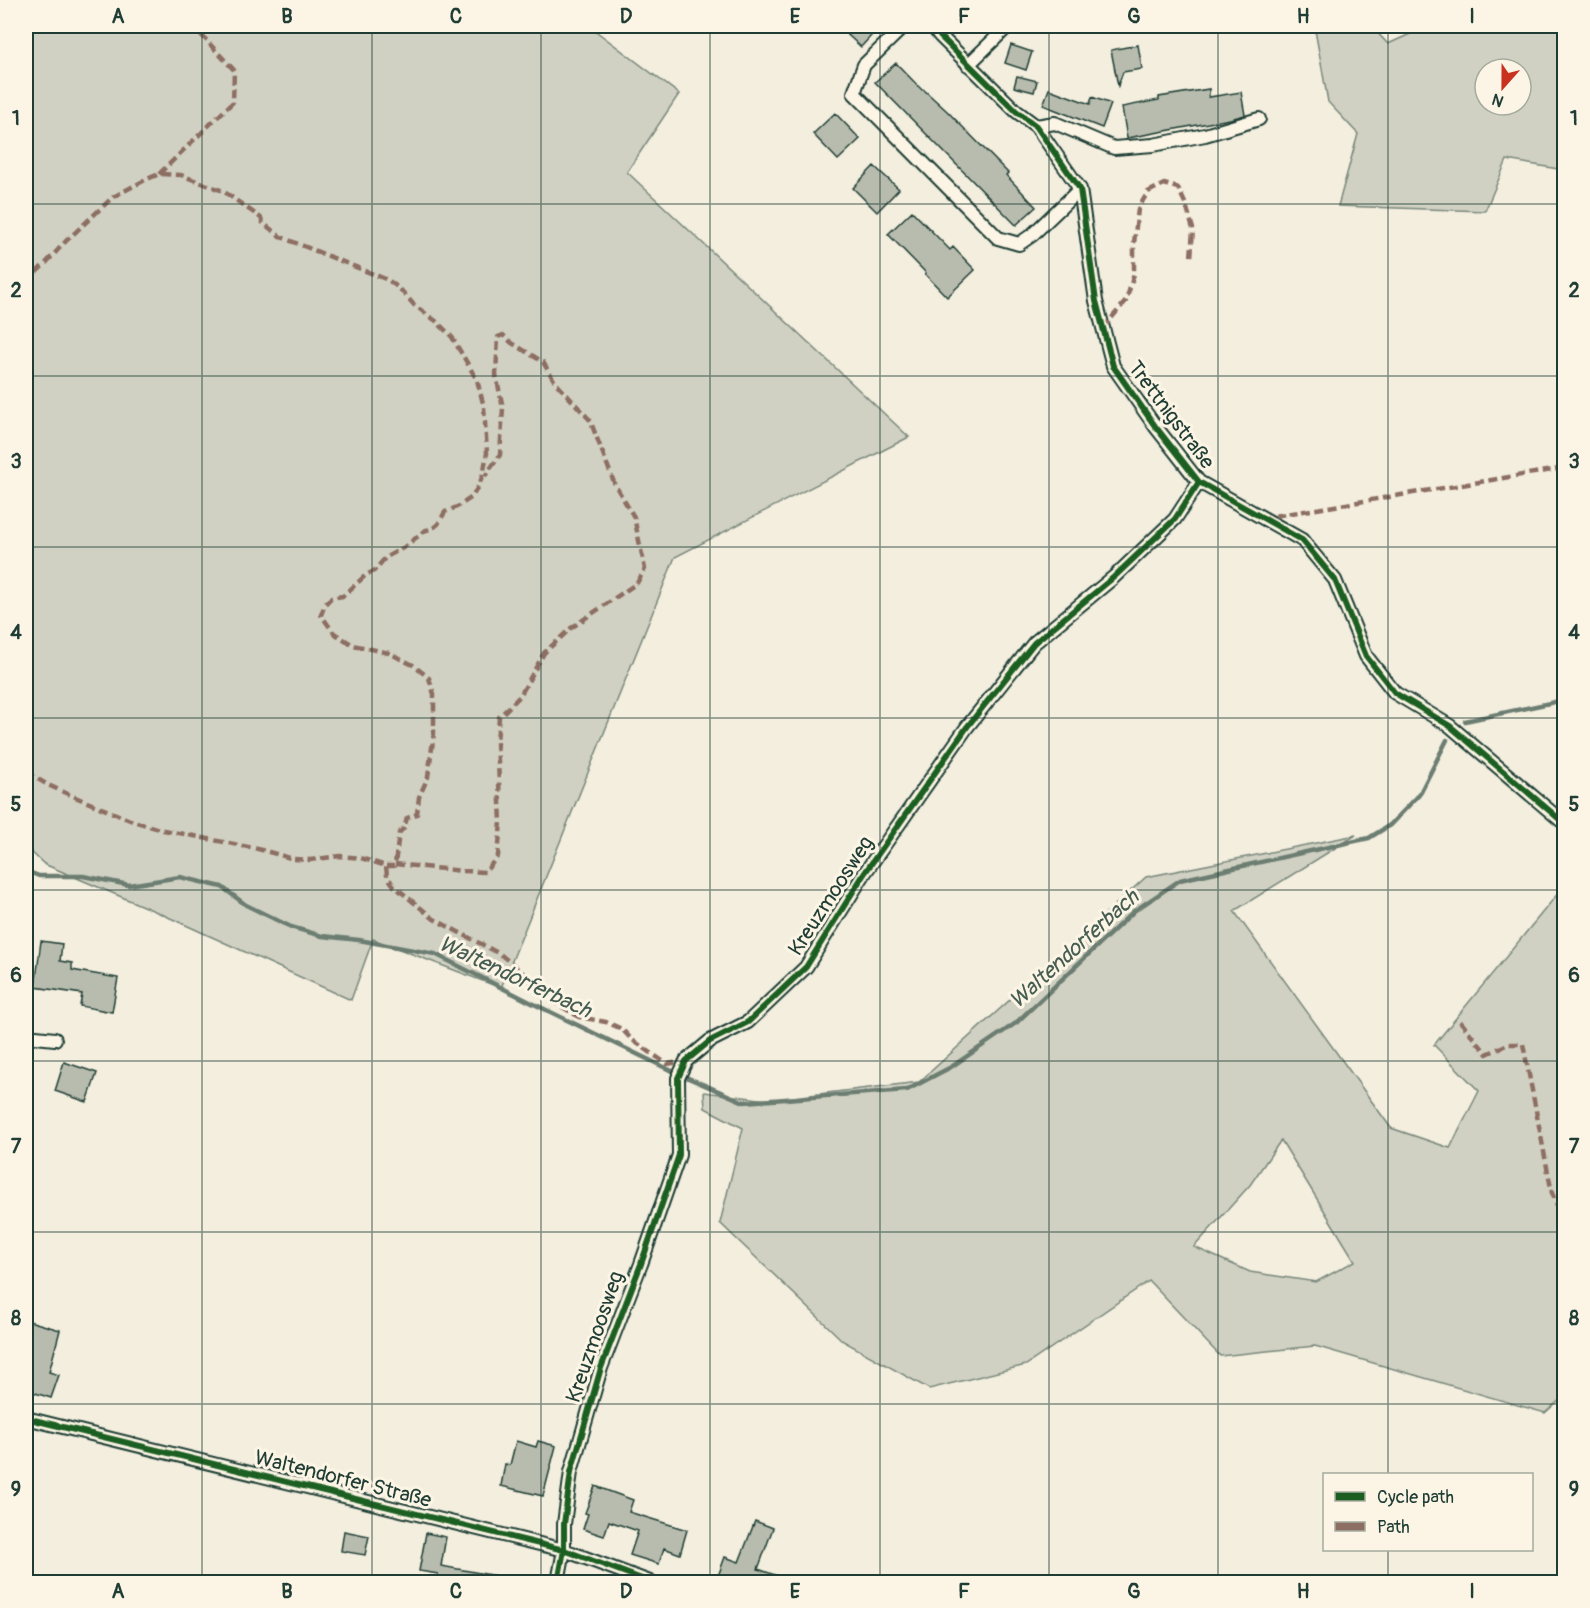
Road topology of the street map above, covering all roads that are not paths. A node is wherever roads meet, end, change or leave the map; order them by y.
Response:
1 (904, 26) edge
2 (932, 26) edge
3 (1008, 26) edge
4 (968, 65) junction
5 (1258, 119) dead end
6 (1036, 126) junction
7 (1080, 189) junction
8 (1199, 482) junction
9 (1564, 823) edge
10 (26, 1036) edge
11 (55, 1039) dead end
12 (26, 1418) edge
13 (564, 1550) junction
14 (558, 1582) edge
15 (650, 1582) edge

1 - 7 street
2 - 4 street, Trettnigstraße
3 - 4 street
4 - 6 street, Trettnigstraße
5 - 6 street
6 - 7 street, Trettnigstraße
7 - 8 street, Trettnigstraße
8 - 9 street, Trettnigstraße
8 - 13 street, Kreuzmoosweg
10 - 11 street
12 - 13 street, Waltendorfer Straße
13 - 14 street, Kreuzmoosweg
13 - 15 street, Waltendorfer Straße

